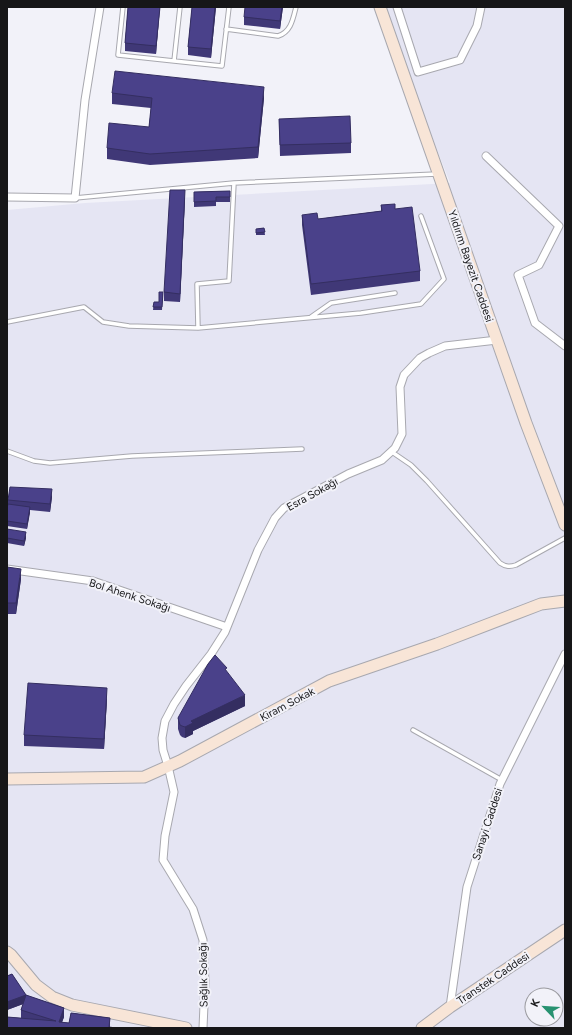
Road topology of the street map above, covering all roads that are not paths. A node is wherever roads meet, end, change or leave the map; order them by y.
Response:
1 (100, 7) edge
2 (123, 7) edge
3 (180, 7) edge
4 (229, 7) edge
5 (296, 7) edge
6 (380, 7) edge
7 (397, 7) edge
8 (481, 7) edge
9 (226, 29) junction
10 (174, 61) junction
11 (486, 156) dead end
12 (439, 174) junction
13 (234, 183) junction
14 (7, 197) edge
15 (75, 198) junction
16 (421, 216) dead end
17 (395, 293) dead end
18 (310, 318) junction
19 (7, 322) edge
20 (198, 328) junction
21 (497, 340) junction
22 (565, 346) edge
23 (302, 449) dead end
24 (7, 451) edge
25 (392, 452) junction
26 (565, 525) edge
27 (565, 538) edge
28 (7, 569) edge
29 (565, 601) edge
30 (227, 627) junction
31 (565, 654) edge
32 (413, 730) dead end
33 (168, 766) junction
34 (7, 779) edge
35 (502, 780) junction
36 (565, 930) edge
37 (7, 952) edge
38 (450, 1007) junction
39 (424, 1027) edge
40 (186, 1028) edge
41 (203, 1028) edge

1 - 15 street
2 - 10 lane
3 - 10 lane
4 - 9 lane
5 - 9 lane
6 - 12 street, Yıldırım Bayezit Caddesi
7 - 8 street
9 - 10 lane
11 - 22 street
12 - 13 lane
12 - 21 street, Yıldırım Bayezit Caddesi
13 - 15 lane
13 - 20 lane
14 - 15 street
16 - 18 lane
17 - 18 lane
18 - 20 lane
19 - 20 lane
21 - 25 street, Esra Sokağı
21 - 26 street, Yıldırım Bayezit Caddesi
23 - 24 lane
25 - 27 lane
25 - 30 street, Esra Sokağı
28 - 30 street, Bol Ahenk Sokağı
29 - 33 street, Kiram Sokak
30 - 33 street, Esra Sokağı
31 - 35 street, Sanayi Caddesi
32 - 35 lane
33 - 34 street, Kiram Sokak
33 - 41 street, Sağlık Sokağı
35 - 38 street, Sanayi Caddesi
36 - 38 street, Transtek Caddesi
37 - 40 street
38 - 39 street, Transtek Caddesi

